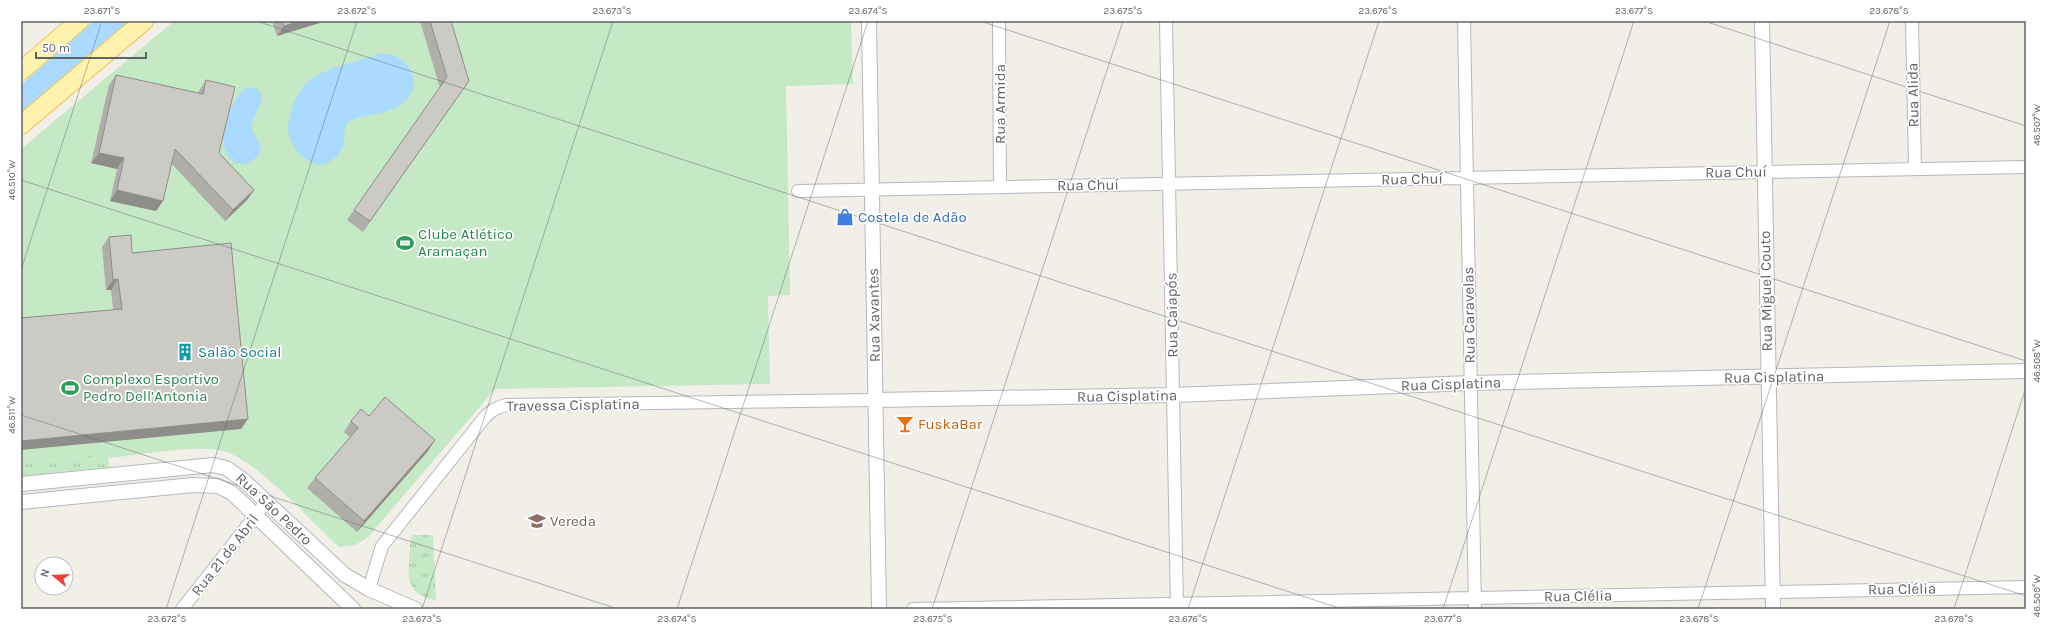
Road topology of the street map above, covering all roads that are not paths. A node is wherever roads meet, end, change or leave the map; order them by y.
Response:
1 (79, 21) edge
2 (144, 21) edge
3 (869, 21) edge
4 (999, 21) edge
5 (1166, 21) edge
6 (1464, 21) edge
7 (1762, 21) edge
8 (1912, 21) edge
9 (21, 71) edge
10 (21, 125) edge
11 (2026, 167) edge
12 (1915, 169) junction
13 (1764, 172) junction
14 (1467, 178) junction
15 (1169, 183) junction
16 (1000, 186) junction
17 (872, 189) junction
18 (798, 191) dead end
19 (2026, 371) edge
20 (1768, 377) junction
21 (1470, 383) junction
22 (1174, 395) junction
23 (875, 400) junction
24 (21, 484) edge
25 (21, 502) edge
26 (267, 502) junction
27 (256, 515) junction
28 (2026, 587) edge
29 (369, 588) junction
30 (1772, 592) junction
31 (1474, 603) edge
32 (1177, 606) edge
33 (182, 609) edge
34 (353, 609) edge
35 (415, 609) edge
36 (879, 609) edge
37 (913, 609) edge
38 (1772, 609) edge

1 - 9 main road
2 - 10 main road
3 - 17 street, Rua Xavantes
4 - 16 street, Rua Armida
5 - 15 street, Rua Caiapós
6 - 14 street, Rua Caravelas
7 - 13 street, Rua Miguel Couto
8 - 12 street, Rua Alida
11 - 12 street, Rua Chuí
12 - 13 street, Rua Chuí
13 - 14 street, Rua Chuí
13 - 20 street, Rua Miguel Couto
14 - 15 street, Rua Chuí
14 - 21 street, Rua Caravelas
15 - 16 street, Rua Chuí
15 - 22 street, Rua Caiapós
16 - 17 street, Rua Chuí
17 - 18 street, Rua Chuí
17 - 23 street, Rua Xavantes
19 - 20 street, Rua Cisplatina
20 - 21 street, Rua Cisplatina
20 - 30 street, Rua Miguel Couto
21 - 22 street, Rua Cisplatina
21 - 31 street, Rua Caravelas
22 - 23 street, Rua Cisplatina
22 - 32 street, Rua Caiapós
23 - 29 street, Travessa Cisplatina
23 - 36 street, Rua Xavantes
24 - 26 street, Rua São Pedro
25 - 27 street, Rua São Pedro
26 - 27 street, Rua 21 de Abril
26 - 29 street, Rua São Pedro
27 - 33 street, Rua 21 de Abril
27 - 34 street, Rua São Pedro
28 - 30 street, Rua Clélia
29 - 35 street, Rua São Pedro
30 - 31 street, Rua Clélia
30 - 38 street, Rua Miguel Couto
31 - 32 street, Rua Clélia
32 - 37 street, Rua Clélia

